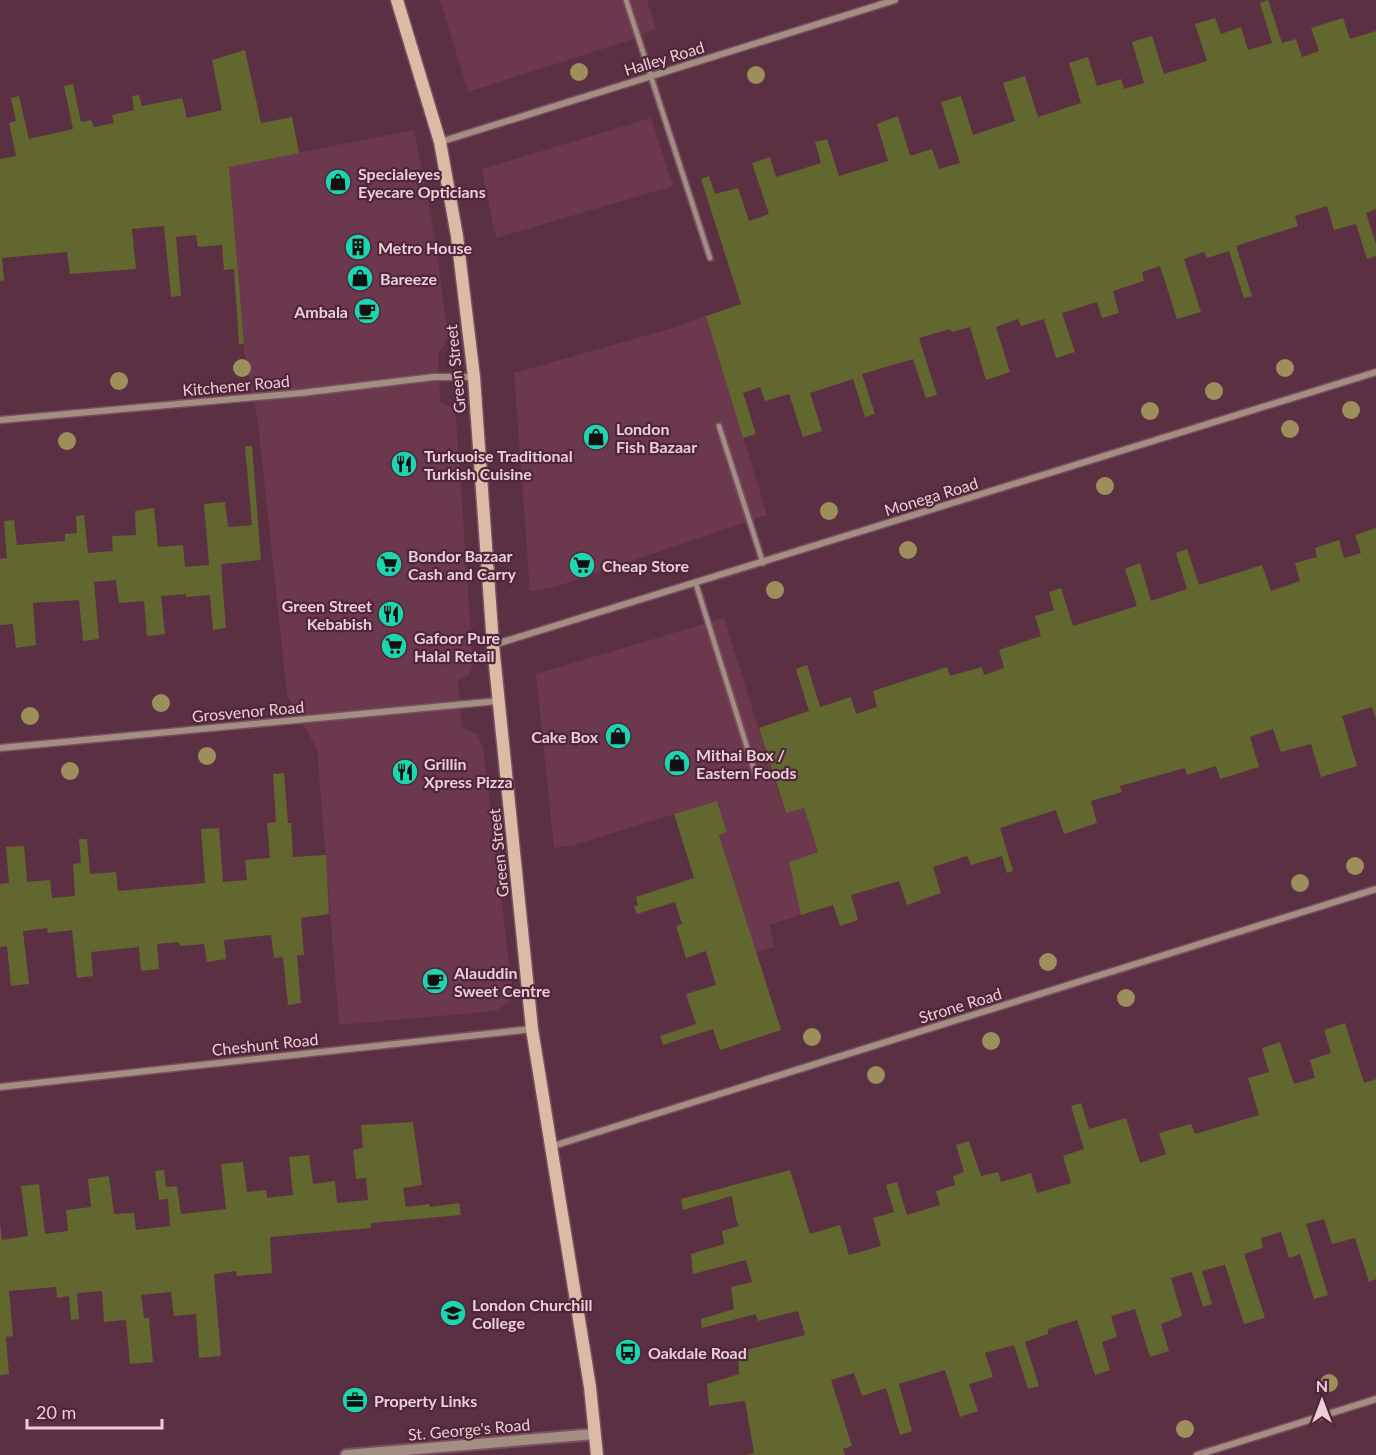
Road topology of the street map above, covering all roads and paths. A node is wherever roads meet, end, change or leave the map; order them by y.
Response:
1 (397, 0) edge
2 (626, 0) edge
3 (895, 0) edge
4 (650, 76) junction
5 (440, 142) junction
6 (710, 258) dead end
7 (1376, 372) edge
8 (474, 377) junction
9 (0, 420) edge
10 (719, 426) dead end
11 (762, 563) junction
12 (696, 584) junction
13 (494, 645) junction
14 (499, 701) junction
15 (0, 748) edge
16 (756, 776) dead end
17 (1376, 889) edge
18 (532, 1029) junction
19 (0, 1087) edge
20 (553, 1146) junction
21 (1376, 1399) edge
22 (595, 1434) junction
23 (346, 1455) edge
24 (597, 1455) edge
25 (1197, 1455) edge

1 - 5 main road, Green Street
2 - 4 lane
3 - 4 street, Halley Road
4 - 5 street, Halley Road
4 - 6 lane
5 - 8 main road, Green Street
7 - 11 street, Monega Road
8 - 9 street, Kitchener Road
8 - 13 main road, Green Street
10 - 11 lane
11 - 12 street, Monega Road
12 - 13 street, Monega Road
12 - 16 lane
13 - 14 main road, Green Street
14 - 15 street, Grosvenor Road
14 - 18 main road, Green Street
17 - 20 street, Strone Road
18 - 19 street, Cheshunt Road
18 - 20 main road, Green Street
20 - 22 main road, Green Street
21 - 25 street
22 - 23 street, St. George's Road
22 - 24 main road, Green Street

